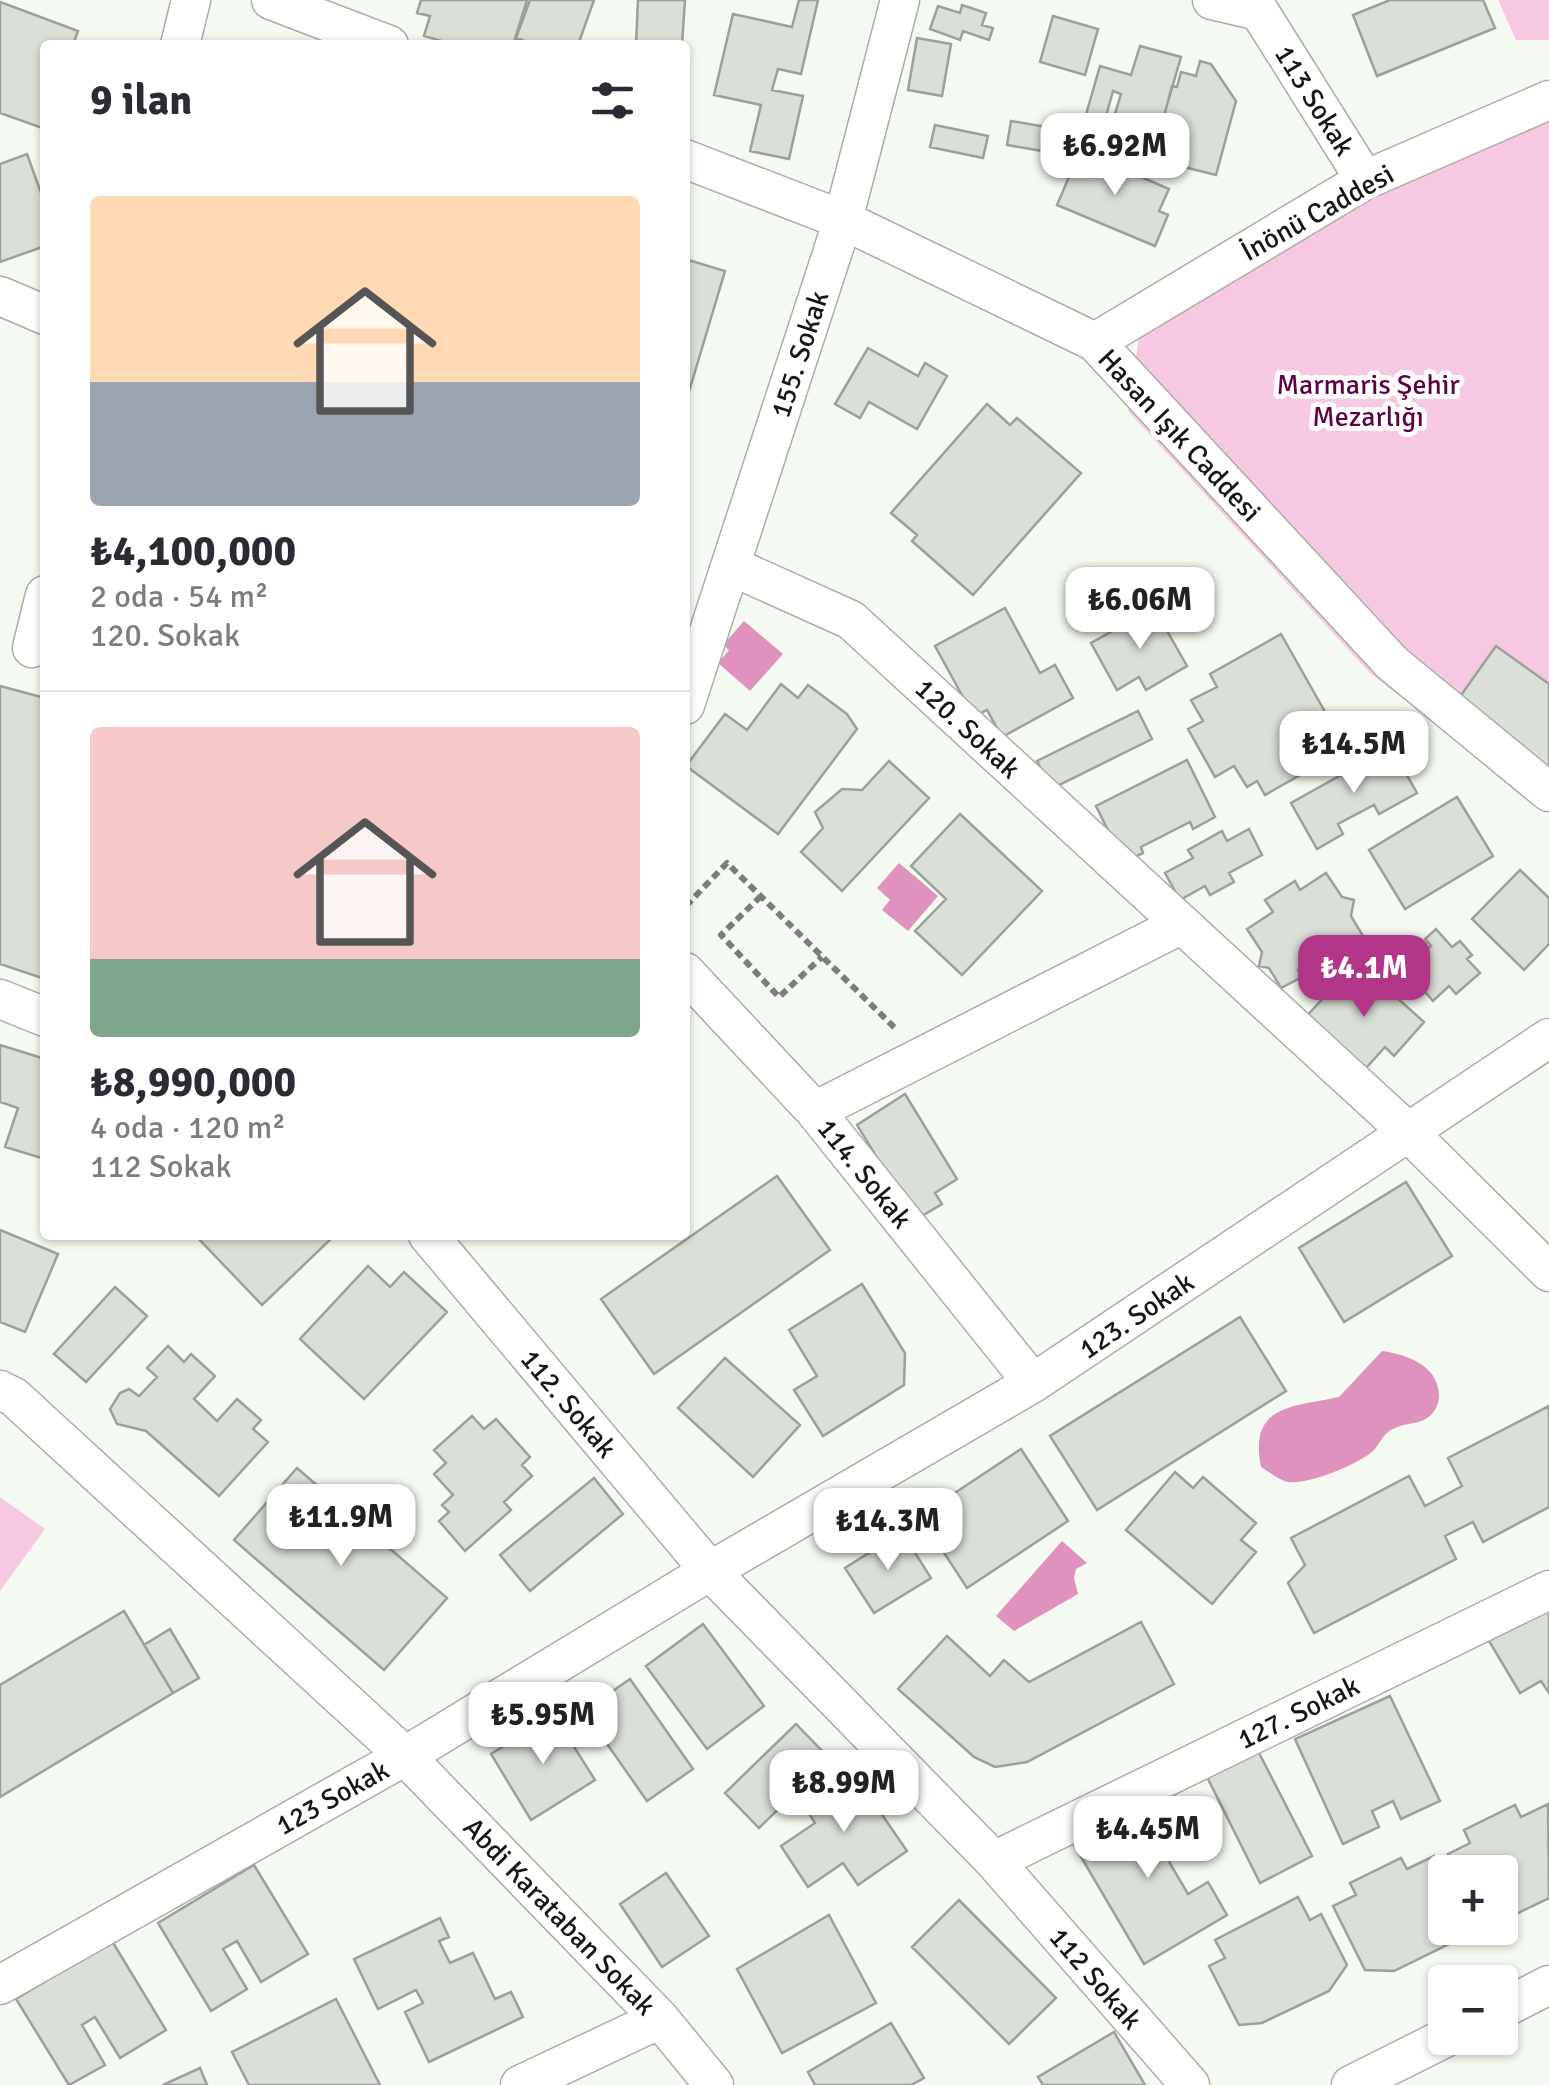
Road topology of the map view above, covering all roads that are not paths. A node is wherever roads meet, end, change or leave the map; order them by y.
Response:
1 (192, 0) edge
2 (272, 0) edge
3 (900, 0) edge
4 (1212, 0) edge
5 (1258, 6) edge
6 (181, 40) edge
7 (375, 40) edge
8 (1549, 100) edge
9 (690, 161) edge
10 (1365, 180) junction
11 (843, 220) junction
12 (2, 307) edge
13 (40, 314) edge
14 (1095, 342) junction
15 (731, 566) junction
16 (40, 609) edge
17 (26, 647) edge
18 (690, 690) edge
19 (1549, 792) edge
20 (1182, 924) junction
21 (690, 977) edge
22 (0, 999) edge
23 (40, 1015) edge
24 (1549, 1038) edge
25 (815, 1110) junction
26 (1408, 1132) junction
27 (432, 1240) edge
28 (1549, 1272) edge
29 (1033, 1383) junction
30 (0, 1390) edge
31 (710, 1571) junction
32 (1549, 1590) edge
33 (405, 1756) junction
34 (994, 1861) junction
35 (0, 1985) edge
36 (1549, 1986) edge
37 (1518, 2001) edge
38 (660, 2019) junction
39 (1428, 2047) edge
40 (520, 2085) edge
41 (714, 2085) edge
42 (1190, 2085) edge
43 (1351, 2085) edge

1 - 6 street
2 - 7 street
3 - 11 street, 155. Sokak
4 - 5 street, 113 Sokak
5 - 10 street, 113 Sokak
8 - 10 street, İnönü Caddesi
9 - 11 street, Hasan Işık Caddesi
10 - 14 street, İnönü Caddesi
11 - 14 street, Hasan Işık Caddesi
11 - 15 street, 155. Sokak
12 - 13 street
14 - 19 street, Hasan Işık Caddesi
15 - 18 street, 155. Sokak
15 - 20 street, 120. Sokak
16 - 17 street
20 - 25 street
20 - 26 street, 120. Sokak
21 - 25 street, 114. Sokak
22 - 23 street
24 - 26 street, 123. Sokak
25 - 29 street, 114. Sokak
26 - 28 street, 120. Sokak
26 - 29 street, 123. Sokak
27 - 31 street, 112. Sokak
29 - 31 street, 123. Sokak
30 - 33 street, Abdi Karataban Sokak
31 - 33 street, 123 Sokak
31 - 34 street, 112 Sokak
32 - 34 street, 127. Sokak
33 - 35 street, 123 Sokak
33 - 38 street, Abdi Karataban Sokak
34 - 42 street, 112 Sokak
36 - 37 street
38 - 40 street
38 - 41 street, Abdi Karataban Sokak
39 - 43 street

